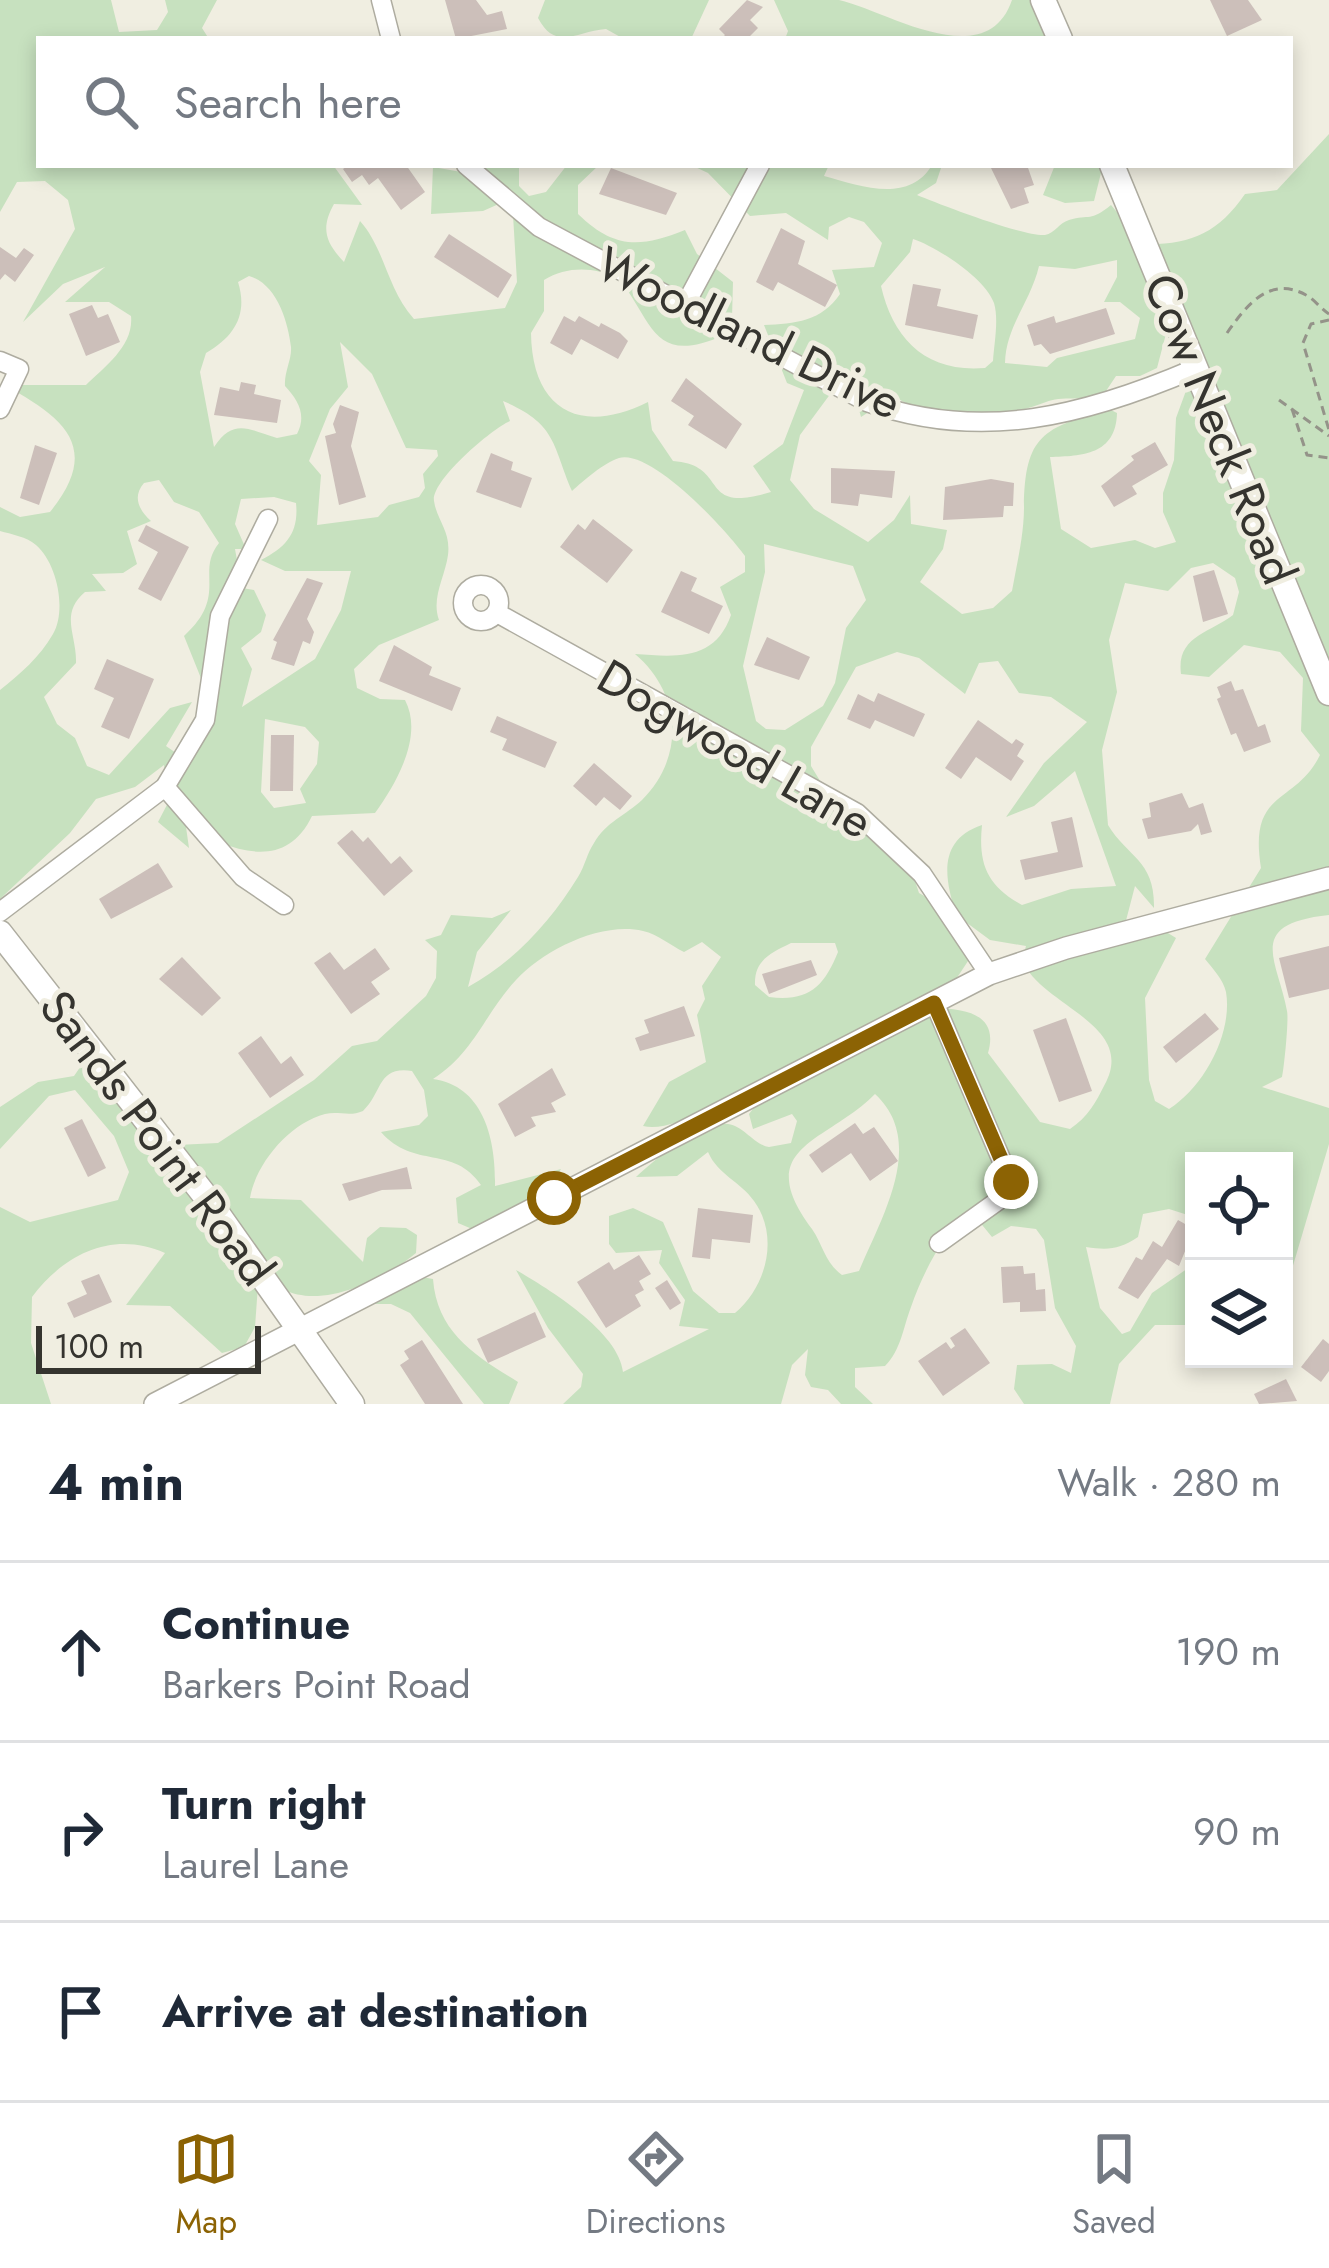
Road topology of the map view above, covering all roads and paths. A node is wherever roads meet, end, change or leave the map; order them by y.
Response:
1 (381, 0) edge
2 (1043, 0) edge
3 (390, 36) edge
4 (1059, 36) edge
5 (470, 168) edge
6 (758, 168) edge
7 (1113, 168) edge
8 (686, 305) junction
9 (1329, 317) edge
10 (1227, 333) dead end
11 (0, 361) edge
12 (1194, 369) junction
13 (1279, 400) dead end
14 (1292, 409) junction
15 (0, 410) edge
16 (1329, 433) edge
17 (1329, 458) edge
18 (268, 519) dead end
19 (497, 613) dead end
20 (1329, 693) edge
21 (166, 787) junction
22 (1329, 878) edge
23 (284, 904) dead end
24 (0, 912) edge
25 (0, 933) edge
26 (989, 974) junction
27 (934, 1003) junction
28 (939, 1243) dead end
29 (300, 1330) junction
30 (154, 1404) edge
31 (352, 1404) edge

1 - 3 street
2 - 4 main road
5 - 8 street, Woodland Drive
6 - 8 street
7 - 12 main road, Cow Neck Road
8 - 12 street, Woodland Drive
9 - 10 path
9 - 16 path
11 - 15 street
12 - 20 main road, Cow Neck Road
13 - 14 path
14 - 16 path
14 - 17 path
18 - 21 street
19 - 26 street, Dogwood Lane
21 - 23 street
21 - 24 street
22 - 26 street
25 - 29 main road, Sands Point Road
26 - 27 street
27 - 28 street
27 - 29 street
29 - 30 street
29 - 31 main road, Sands Point Road

